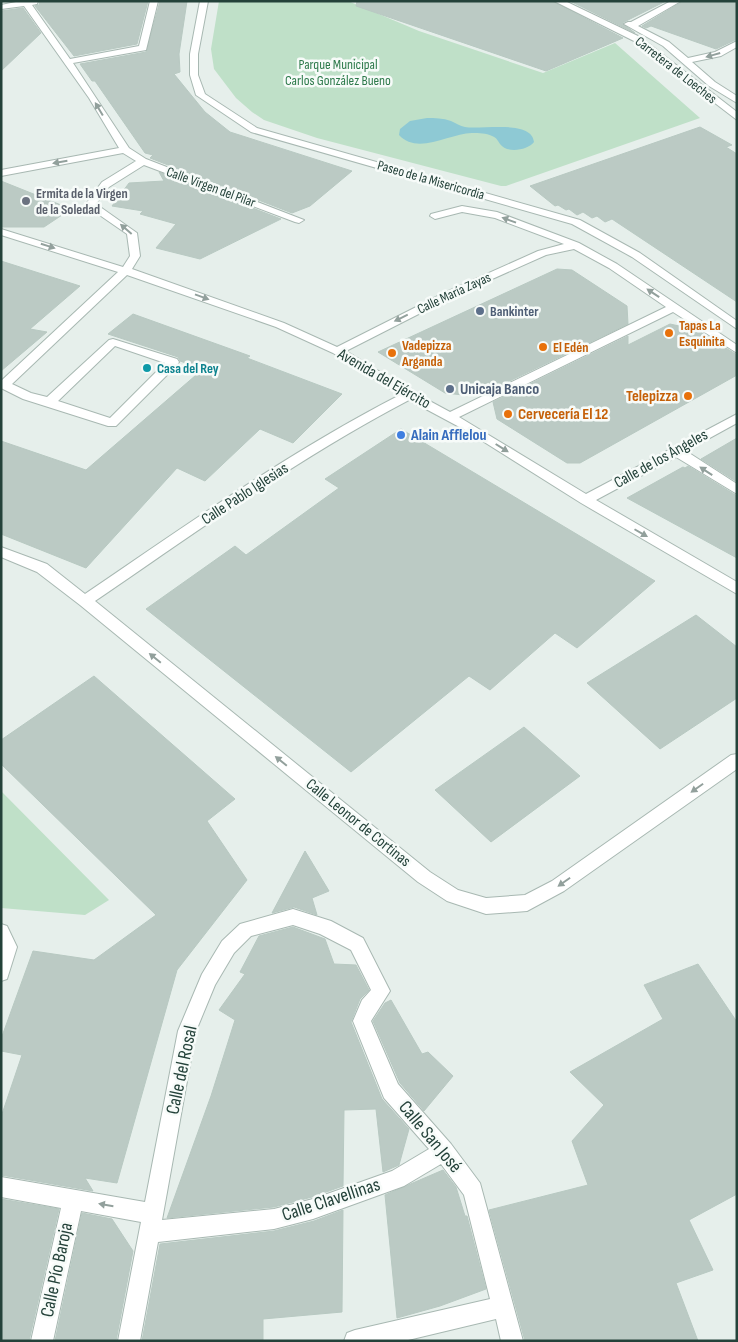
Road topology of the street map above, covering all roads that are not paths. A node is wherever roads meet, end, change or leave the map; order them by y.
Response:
1 (37, 1) edge
2 (154, 1) edge
3 (204, 1) edge
4 (558, 1) edge
5 (576, 1) edge
6 (677, 1) edge
7 (26, 2) edge
8 (1, 7) edge
9 (631, 26) junction
10 (737, 43) edge
11 (687, 61) junction
12 (66, 62) junction
13 (737, 100) edge
14 (737, 118) edge
15 (125, 150) junction
16 (143, 161) junction
17 (1, 173) edge
18 (435, 216) dead end
19 (298, 220) dead end
20 (1, 232) edge
21 (575, 245) junction
22 (125, 271) junction
23 (674, 307) junction
24 (737, 326) edge
25 (737, 350) edge
26 (337, 351) junction
27 (409, 395) junction
28 (49, 402) junction
29 (449, 417) junction
30 (737, 418) edge
31 (676, 451) junction
32 (737, 490) edge
33 (586, 500) junction
34 (1, 552) edge
35 (737, 589) edge
36 (85, 601) junction
37 (737, 760) edge
38 (1, 932) edge
39 (357, 944) joint
40 (1, 973) edge
41 (444, 1152) junction
42 (1, 1187) edge
43 (73, 1199) junction
44 (152, 1223) junction
45 (503, 1307) junction
46 (42, 1341) edge
47 (129, 1341) edge
48 (355, 1341) edge
49 (512, 1341) edge

1 - 7 street
2 - 12 street
3 - 24 street, Paseo de la Misericordia
4 - 14 street, Carretera de Loeches
5 - 9 street, Carretera de Loeches
6 - 9 street
7 - 8 street
7 - 12 street, Calle Virgen del Pilar
9 - 11 street, Carretera de Loeches
10 -> 11 street
11 - 13 street, Carretera de Loeches
15 -> 12 street, Calle Virgen del Pilar
15 - 16 street, Calle Virgen del Pilar
15 -> 17 street
16 - 19 street, Calle Virgen del Pilar
22 -> 16 street
21 -> 18 street, Paseo de la Misericordia
20 -> 22 street, Avenida del Ejército
23 -> 21 street, Paseo de la Misericordia
21 -> 26 street, Calle María Zayas
22 -> 26 street, Avenida del Ejército
22 - 28 street
23 - 25 street, Paseo de la Misericordia
23 - 29 street
26 - 27 street, Avenida del Ejército
27 - 29 street, Avenida del Ejército
27 - 36 street, Calle Pablo Iglesias
28 - 28 street
29 -> 33 street, Avenida del Ejército
30 - 31 street, Calle de los Ángeles
32 -> 31 street
31 - 33 street, Calle de los Ángeles
33 -> 35 street, Avenida del Ejército
34 - 36 street, Calle Leonor de Cortinas
37 -> 36 street, Calle Leonor de Cortinas
38 - 40 street
39 - 41 street, Calle San José
39 - 44 street, Calle del Rosal
41 - 44 street, Calle Clavellinas
41 - 45 street, Calle San José
42 - 43 street, Calle Clavellinas
44 -> 43 street, Calle Clavellinas
43 - 46 street, Calle Pío Baroja
44 - 47 street, Calle del Rosal
45 - 48 street
45 - 49 street, Calle San José

